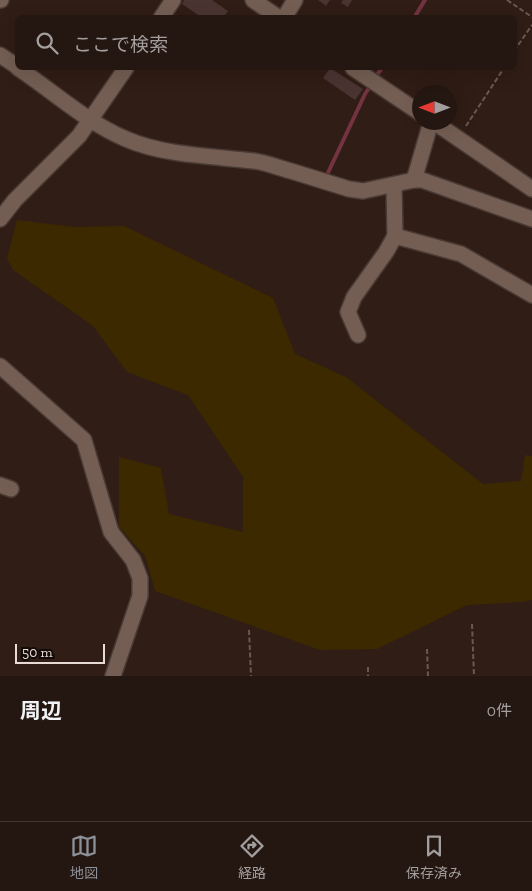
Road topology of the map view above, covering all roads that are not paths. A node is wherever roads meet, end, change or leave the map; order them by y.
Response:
1 (173, 0) edge
2 (253, 0) edge
3 (295, 0) edge
4 (163, 15) edge
5 (275, 15) edge
6 (286, 15) edge
7 (0, 55) edge
8 (15, 65) edge
9 (22, 70) edge
10 (125, 70) edge
11 (356, 70) edge
12 (412, 108) edge
13 (90, 120) junction
14 (430, 130) edge
15 (445, 130) edge
16 (414, 180) junction
17 (394, 185) junction
18 (532, 189) edge
19 (0, 219) edge
20 (532, 219) edge
21 (394, 236) junction
22 (532, 295) edge
23 (358, 335) dead end
24 (0, 366) edge
25 (113, 676) edge

1 - 4 street
2 - 5 street
3 - 6 street
7 - 8 street
9 - 13 street
10 - 13 street
11 - 12 street
13 - 17 street
13 - 19 street
14 - 16 street
15 - 18 street
16 - 17 street
16 - 20 street
17 - 21 street
21 - 22 street
21 - 23 street
24 - 25 street

